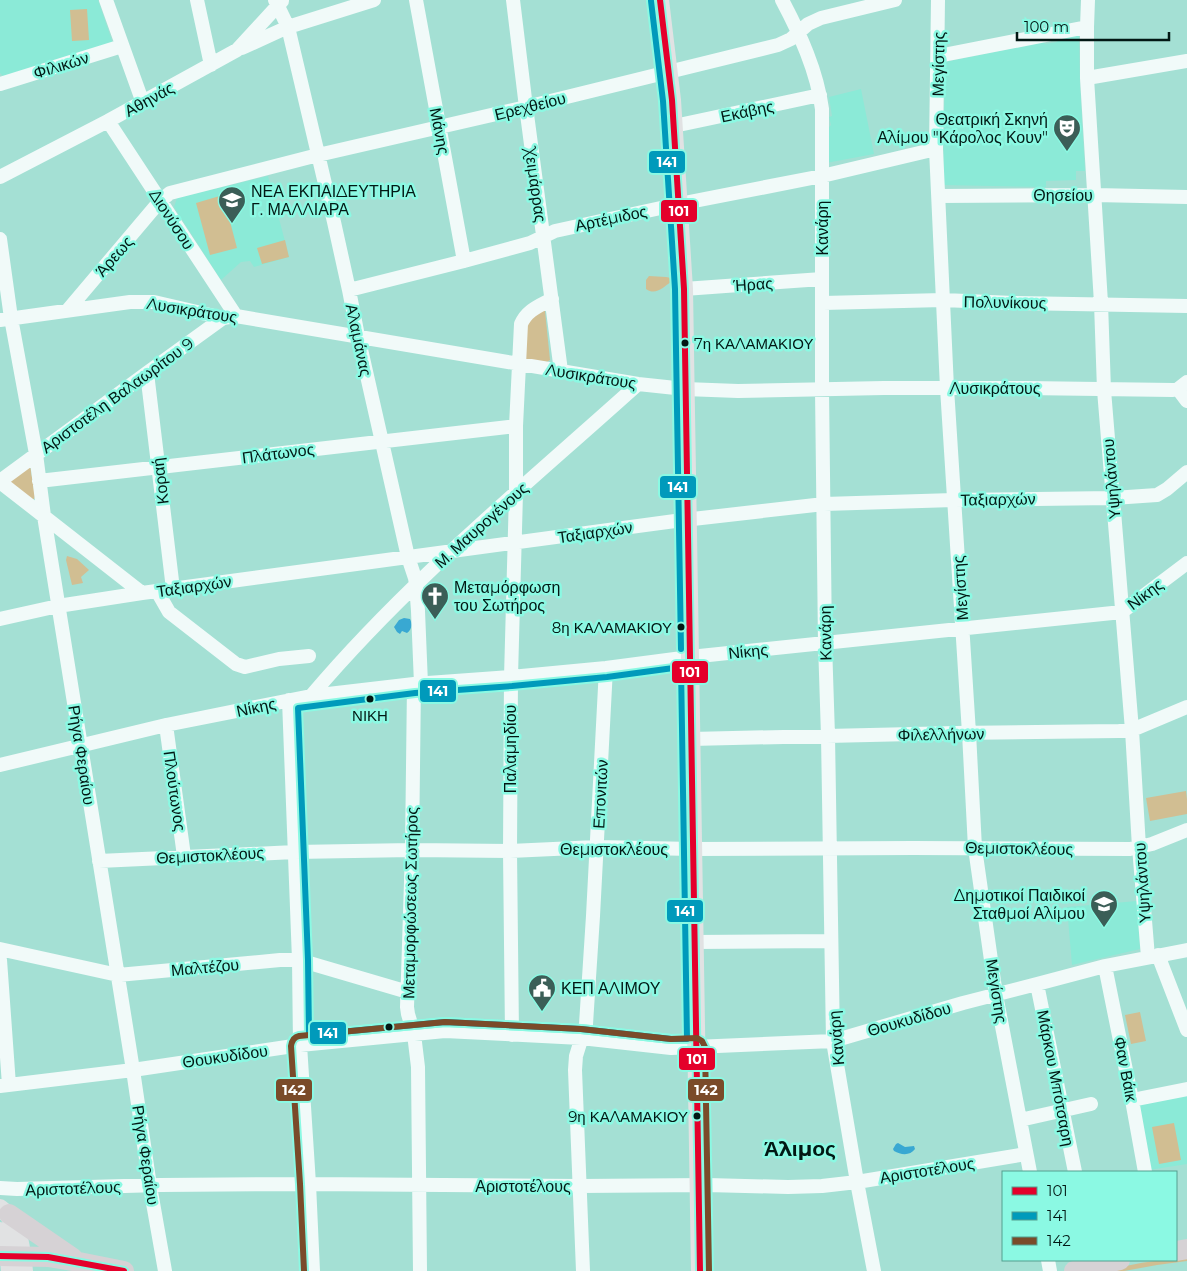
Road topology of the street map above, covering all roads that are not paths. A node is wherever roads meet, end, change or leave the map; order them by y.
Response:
1 (106, 0) edge
2 (197, 0) edge
3 (374, 0) edge
4 (416, 0) edge
5 (513, 0) edge
6 (660, 0) edge
7 (782, 0) edge
8 (895, 0) edge
9 (938, 0) edge
10 (1088, 0) edge
11 (278, 2) edge
12 (288, 27) junction
13 (1087, 27) junction
14 (799, 33) junction
15 (122, 46) junction
16 (237, 50) junction
17 (938, 56) junction
18 (1187, 61) edge
19 (211, 65) junction
20 (668, 71) junction
21 (1087, 78) junction
22 (0, 84) edge
23 (820, 95) junction
24 (143, 102) junction
25 (526, 107) junction
26 (108, 121) junction
27 (674, 126) junction
28 (439, 128) junction
29 (936, 149) junction
30 (318, 155) junction
31 (822, 176) junction
32 (0, 177) edge
33 (1095, 195) junction
34 (939, 196) junction
35 (1187, 197) edge
36 (160, 201) junction
37 (679, 204) junction
38 (543, 237) junction
39 (0, 239) edge
40 (464, 261) junction
41 (822, 279) junction
42 (684, 289) junction
43 (349, 290) junction
44 (552, 299) junction
45 (943, 300) junction
46 (823, 303) junction
47 (1101, 304) junction
48 (1187, 306) edge
49 (67, 311) junction
50 (230, 317) junction
51 (5, 319) edge
52 (358, 336) junction
53 (518, 364) junction
54 (561, 371) junction
55 (147, 372) junction
56 (638, 384) junction
57 (1182, 386) edge
58 (947, 388) junction
59 (685, 389) junction
60 (822, 390) junction
61 (1104, 390) junction
62 (1187, 401) edge
63 (516, 426) junction
64 (382, 441) junction
65 (36, 454) junction
66 (158, 467) junction
67 (1187, 472) edge
68 (39, 481) junction
69 (0, 482) edge
70 (516, 493) junction
71 (1113, 498) junction
72 (954, 500) junction
73 (824, 504) junction
74 (44, 516) junction
75 (687, 520) junction
76 (514, 543) junction
77 (451, 551) junction
78 (408, 557) junction
79 (1187, 563) edge
80 (416, 584) junction
81 (173, 589) junction
82 (157, 591) junction
83 (142, 593) junction
84 (58, 606) junction
85 (1122, 612) junction
86 (0, 619) edge
87 (962, 629) junction
88 (825, 643) junction
89 (309, 656) dead end
90 (690, 657) junction
91 (606, 668) junction
92 (511, 677) junction
93 (417, 684) junction
94 (311, 696) junction
95 (289, 700) junction
96 (1187, 707) edge
97 (166, 725) junction
98 (1132, 730) junction
99 (969, 733) junction
100 (828, 736) junction
101 (691, 739) junction
102 (80, 745) junction
103 (0, 765) edge
104 (1187, 830) edge
105 (597, 847) junction
106 (1139, 847) junction
107 (975, 848) junction
108 (693, 849) junction
109 (829, 849) junction
110 (412, 850) junction
111 (510, 851) junction
112 (295, 852) junction
113 (184, 856) junction
114 (99, 860) junction
115 (831, 941) junction
116 (694, 942) junction
117 (0, 949) edge
118 (1187, 950) edge
119 (1153, 956) junction
120 (0, 960) edge
121 (299, 960) junction
122 (1105, 966) junction
123 (118, 974) junction
124 (1037, 984) junction
125 (408, 992) junction
126 (996, 995) junction
127 (1187, 1030) edge
128 (414, 1034) junction
129 (512, 1035) junction
130 (582, 1038) junction
131 (834, 1041) junction
132 (300, 1045) junction
133 (696, 1047) junction
134 (133, 1070) junction
135 (5, 1085) edge
136 (1187, 1089) edge
137 (1132, 1100) junction
138 (1091, 1104) dead end
139 (1063, 1111) junction
140 (1020, 1120) junction
141 (1026, 1154) junction
142 (1030, 1171) edge
143 (1075, 1171) edge
144 (1145, 1171) edge
145 (856, 1182) junction
146 (309, 1184) junction
147 (698, 1185) junction
148 (150, 1186) junction
149 (419, 1186) junction
150 (580, 1186) junction
151 (0, 1188) edge
152 (17, 1189) junction
153 (3, 1218) edge
154 (1114, 1261) edge
155 (13, 1262) edge
156 (79, 1262) junction
157 (1086, 1266) edge
158 (124, 1271) edge
159 (165, 1271) edge
160 (313, 1271) edge
161 (420, 1271) edge
162 (583, 1271) edge
163 (700, 1271) edge
164 (874, 1271) edge

1 - 15 street
2 - 19 street
3 - 12 street
4 - 28 street, Μάνης
5 - 25 street, Χειμάρρας
6 - 20 main road
7 - 14 street, Κανάρη
8 - 14 street, Ερεχθείου
9 - 17 street, Μεγίστης
10 - 13 street, Υψηλάντου
11 - 12 street, Αλαμάνας
11 - 16 street, Αθηνάς
12 - 16 street
12 - 30 street, Αλαμάνας
13 - 17 street
13 - 21 street, Υψηλάντου
14 - 20 street, Ερεχθείου
14 - 23 street, Κανάρη
15 - 22 street, Φιλικών
15 - 24 street
16 - 19 street, Αθηνάς
17 - 29 street, Μεγίστης
18 - 21 street
19 - 24 street, Αθηνάς
20 - 25 street, Ερεχθείου
20 - 27 main road
21 - 33 street, Υψηλάντου
23 - 27 street, Εκάβης
23 - 31 street, Κανάρη
24 - 26 street, Αθηνάς
25 - 28 street, Ερεχθείου
25 - 38 street, Χειμάρρας
26 - 32 street, Αθηνάς
26 - 36 street, Διονύσου
27 - 37 main road
28 - 30 street, Ερεχθείου
28 - 40 street, Μάνης
29 - 31 street, Αρτέμιδος
29 - 34 street, Μεγίστης
30 - 36 street, Ερεχθείου
30 - 43 street, Αλαμάνας
31 - 37 street, Αρτέμιδος
31 - 41 street, Κανάρη
33 - 34 street, Θησείου
33 - 35 street, Θησείου
33 - 47 street, Υψηλάντου
34 - 45 street, Μεγίστης
36 - 49 street, Άρεως
36 - 50 street, Διονύσου
37 - 38 street, Αρτέμιδος
37 - 42 main road
38 - 40 street, Αρτέμιδος
38 - 44 street, Χειμάρρας
39 - 51 street, Ρήγα Φεραίου
40 - 43 street, Αρτέμιδος
41 - 42 street, Ήρας
41 - 46 street, Κανάρη
42 - 59 main road
43 - 52 street, Αλαμάνας
44 - 53 street, Παλαμηδίου
44 - 54 street, Χειμάρρας
45 - 46 street, Πολυνίκους
45 - 47 street, Πολυνίκους
45 - 58 street, Μεγίστης
46 - 60 street, Κανάρη
47 - 48 street, Πολυνίκους
47 - 61 street, Υψηλάντου
49 - 50 street, Λυσικράτους
49 - 51 street, Λυσικράτους
50 - 52 street, Λυσικράτους
50 - 55 street, Αριστοτέλη Βαλαωρίτου 9
51 - 65 street, Ρήγα Φεραίου
52 - 53 street, Λυσικράτους
52 - 64 street, Αλαμάνας
53 - 54 street, Λυσικράτους
53 - 63 street, Παλαμηδίου
54 - 56 street, Λυσικράτους
55 - 65 street, Αριστοτέλη Βαλαωρίτου 9
55 - 66 street, Κοραή
56 - 59 street, Λυσικράτους
56 - 70 street, Μ. Μαυρογένους
57 - 61 street, Λυσικράτους
57 - 62 street
58 - 60 street, Λυσικράτους
58 - 61 street, Λυσικράτους
58 - 72 street, Μεγίστης
59 - 60 street, Λυσικράτους
59 - 75 main road
60 - 73 street, Κανάρη
61 - 71 street, Υψηλάντου
63 - 64 street, Πλάτωνος
63 - 70 street, Παλαμηδίου
64 - 66 street, Πλάτωνος
64 - 78 street, Αλαμάνας
65 - 68 street, Ρήγα Φεραίου
65 - 69 street, Αριστοτέλη Βαλαωρίτου 9
66 - 68 street, Πλάτωνος
66 - 81 street, Κοραή
67 - 71 street, Ταξιαρχών
68 - 74 street, Ρήγα Φεραίου
69 - 74 street
70 - 76 street, Παλαμηδίου
70 - 77 street, Μ. Μαυρογένους
71 - 72 street, Ταξιαρχών
71 - 85 street, Υψηλάντου
72 - 73 street, Ταξιαρχών
72 - 87 street, Μεγίστης
73 - 75 street, Ταξιαρχών
73 - 88 street, Κανάρη
74 - 83 street
74 - 84 street, Ρήγα Φεραίου
75 - 76 street, Ταξιαρχών
75 - 90 main road
76 - 77 street, Ταξιαρχών
76 - 92 street, Παλαμηδίου
77 - 78 street, Ταξιαρχών
77 - 80 street, Μ. Μαυρογένους
78 - 80 street, Αλαμάνας
78 - 81 street, Ταξιαρχών
79 - 85 street, Νίκης
80 - 93 street, Αλαμάνας
80 - 94 street, Μ. Μαυρογένους
81 - 82 street, Ταξιαρχών
82 - 83 street, Ταξιαρχών
82 - 89 street
83 - 84 street, Ταξιαρχών
84 - 86 street, Ταξιαρχών
84 - 102 street, Ρήγα Φεραίου
85 - 87 street, Νίκης
85 - 98 street, Υψηλάντου
87 - 88 street, Νίκης
87 - 99 street, Μεγίστης
88 - 90 street, Νίκης
88 - 100 street, Κανάρη
90 - 91 street, Νίκης
90 - 101 main road
91 - 92 street, Νίκης
91 - 105 street, Επονιτών
92 - 93 street, Νίκης
92 - 111 street, Παλαμηδίου
93 - 94 street, Νίκης
93 - 110 street, Μεταμορφώσεως Σωτήρος
94 - 95 street, Νίκης
95 - 97 street, Νίκης
95 - 112 street
96 - 98 street, Φιλελλήνων
97 - 102 street, Νίκης
97 - 113 street, Πλούτωνος
98 - 99 street, Φιλελλήνων
98 - 106 street, Υψηλάντου
99 - 100 street, Φιλελλήνων
99 - 107 street, Μεγίστης
100 - 101 street, Φιλελλήνων
100 - 109 street, Κανάρη
101 - 108 main road
102 - 103 street, Νίκης
102 - 114 street, Ρήγα Φεραίου
104 - 106 street, Θεμιστοκλέους
105 - 108 street, Θεμιστοκλέους
105 - 111 street, Θεμιστοκλέους
105 - 130 street, Επονιτών
106 - 107 street, Θεμιστοκλέους
106 - 119 street, Υψηλάντου
107 - 109 street, Θεμιστοκλέους
107 - 126 street, Μεγίστης
108 - 109 street, Θεμιστοκλέους
108 - 116 main road
109 - 115 street, Κανάρη
110 - 111 street, Θεμιστοκλέους
110 - 112 street, Θεμιστοκλέους
110 - 125 street, Μεταμορφώσεως Σωτήρος
111 - 129 street, Παλαμηδίου
112 - 113 street, Θεμιστοκλέους
112 - 121 street
113 - 114 street, Θεμιστοκλέους
114 - 123 street, Ρήγα Φεραίου
115 - 116 street
115 - 131 street, Κανάρη
116 - 133 main road
117 - 123 street, Μαλτέζου
118 - 119 street, Θουκυδίδου
119 - 122 street, Θουκυδίδου
119 - 127 street, Υψηλάντου
120 - 135 street
121 - 123 street, Μαλτέζου
121 - 125 street, Μαλτέζου
121 - 132 street
122 - 124 street, Θουκυδίδου
122 - 137 street, Φαν Βάικ
123 - 134 street, Ρήγα Φεραίου
124 - 126 street, Θουκυδίδου
124 - 139 street, Μάρκου Μπότσαρη
125 - 128 street, Μεταμορφώσεως Σωτήρος
126 - 131 street, Θουκυδίδου
126 - 140 street, Μεγίστης
128 - 129 street, Θουκυδίδου
128 - 132 street, Θουκυδίδου
128 - 149 street, Μεταμορφώσεως Σωτήρος
129 - 130 street, Θουκυδίδου
130 - 133 street, Θουκυδίδου
130 - 150 street, Επονιτών
131 - 133 street, Θουκυδίδου
131 - 145 street, Κανάρη
132 - 134 street, Θουκυδίδου
132 - 146 street
133 - 147 main road
134 - 135 street, Θουκυδίδου
134 - 148 street, Ρήγα Φεραίου
136 - 137 street
137 - 144 street, Φαν Βάικ
138 - 139 street
139 - 140 street
139 - 143 street, Μάρκου Μπότσαρη
140 - 141 street, Μεγίστης
141 - 142 street, Μεγίστης
141 - 145 street, Αριστοτέλους
145 - 147 street, Αριστοτέλους
145 - 164 street, Κανάρη
146 - 148 street, Αριστοτέλους
146 - 149 street, Αριστοτέλους
146 - 160 street
147 - 150 street, Αριστοτέλους
147 - 163 main road
148 - 152 street, Αριστοτέλους
148 - 159 street, Ρήγα Φεραίου
149 - 150 street, Αριστοτέλους
149 - 161 street, Μεταμορφώσεως Σωτήρος
150 - 162 street, Επονιτών
151 - 152 street, Αριστοτέλους
152 - 153 street, Αριστοτέλους
153 - 155 main road
153 - 156 highway
154 - 157 highway
155 - 156 highway
156 - 158 highway

